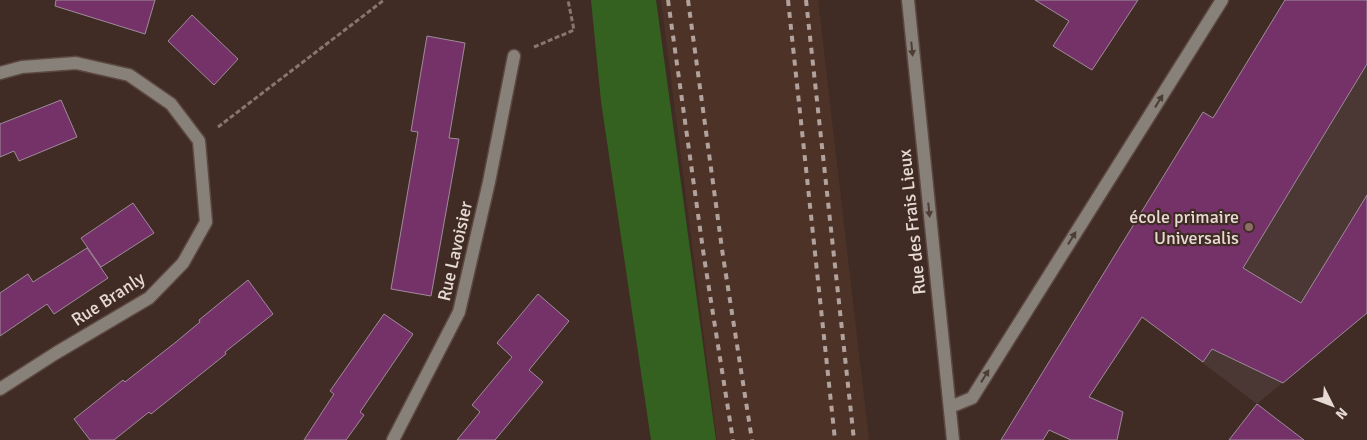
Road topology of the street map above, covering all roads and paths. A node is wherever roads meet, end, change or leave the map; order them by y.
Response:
1 (384, 0) edge
2 (568, 0) edge
3 (908, 0) edge
4 (1222, 0) edge
5 (514, 56) joint
6 (0, 73) edge
7 (199, 141) junction
8 (0, 389) edge
9 (950, 407) junction
10 (392, 440) edge
11 (953, 440) edge

1 - 7 path
2 - 5 path
3 -> 9 street, Rue des Frais Lieux
9 -> 4 street
5 - 10 street, Rue Lavoisier
6 - 7 street
7 - 8 street, Rue Branly
9 - 11 street, Rue des Frais Lieux

